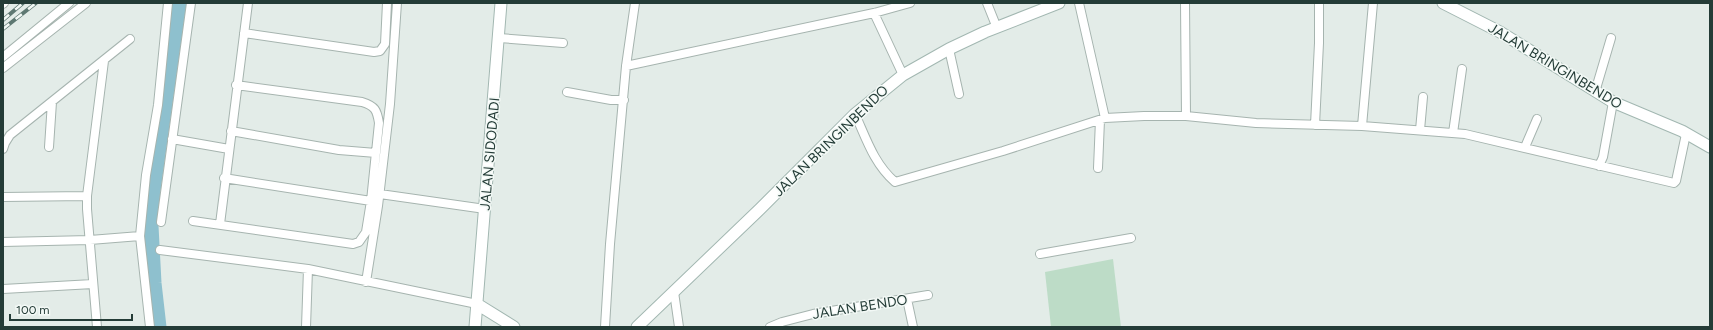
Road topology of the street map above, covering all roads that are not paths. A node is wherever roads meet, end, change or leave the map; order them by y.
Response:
1 (69, 3) edge
2 (86, 3) edge
3 (168, 3) edge
4 (191, 3) edge
5 (248, 3) edge
6 (387, 3) edge
7 (397, 3) edge
8 (502, 3) edge
9 (635, 3) edge
10 (910, 3) edge
11 (987, 3) edge
12 (1059, 3) edge
13 (1079, 3) edge
14 (1185, 3) edge
15 (1319, 3) edge
16 (1373, 3) edge
17 (1443, 3) edge
18 (1454, 5) edge
19 (874, 13) junction
20 (997, 28) junction
21 (244, 33) junction
22 (499, 38) junction
23 (1611, 38) dead end
24 (130, 39) dead end
25 (563, 43) dead end
26 (949, 49) junction
27 (3, 57) edge
28 (104, 61) junction
29 (626, 66) junction
30 (3, 68) edge
31 (1462, 69) dead end
32 (902, 75) junction
33 (236, 86) junction
34 (568, 92) dead end
35 (1595, 92) junction
36 (959, 94) dead end
37 (1422, 98) dead end
38 (624, 100) junction
39 (52, 102) junction
40 (1614, 102) junction
41 (855, 114) junction
42 (1186, 116) junction
43 (1102, 119) junction
44 (1537, 119) dead end
45 (1315, 125) junction
46 (1362, 126) junction
47 (1420, 130) junction
48 (231, 131) junction
49 (1453, 133) junction
50 (1691, 136) junction
51 (172, 139) junction
52 (49, 147) dead end
53 (1525, 147) junction
54 (1710, 147) edge
55 (3, 149) edge
56 (229, 149) junction
57 (376, 153) junction
58 (1599, 166) junction
59 (1098, 168) dead end
60 (224, 178) junction
61 (380, 194) junction
62 (87, 196) junction
63 (3, 197) edge
64 (371, 201) junction
65 (485, 209) junction
66 (192, 221) dead end
67 (161, 222) dead end
68 (220, 224) junction
69 (140, 236) junction
70 (1131, 238) dead end
71 (90, 240) junction
72 (3, 242) edge
73 (160, 250) dead end
74 (1040, 254) dead end
75 (308, 269) junction
76 (366, 282) junction
77 (93, 284) junction
78 (3, 289) edge
79 (674, 292) junction
80 (928, 296) dead end
81 (907, 299) junction
82 (477, 304) junction
83 (97, 327) edge
84 (150, 327) edge
85 (306, 327) edge
86 (475, 327) edge
87 (514, 327) edge
88 (605, 327) edge
89 (637, 327) edge
90 (679, 327) edge
91 (770, 327) edge
92 (913, 327) edge

1 - 27 street
2 - 30 street
3 - 69 street
4 - 51 street
5 - 21 street
6 - 21 street
7 - 61 street
8 - 22 street, JALAN SIDODADI
9 - 29 street
10 - 19 street
11 - 20 street
12 - 20 street, JALAN BRINGINBENDO
13 - 43 street
14 - 42 street
15 - 45 street
16 - 46 street
17 - 18 street, JALAN BRINGINBENDO
18 - 35 street, JALAN BRINGINBENDO
19 - 29 street
19 - 32 street
20 - 26 street, JALAN BRINGINBENDO
21 - 33 street
22 - 25 street
22 - 65 street, JALAN SIDODADI
23 - 35 street
24 - 28 street
26 - 32 street, JALAN BRINGINBENDO
26 - 36 street
28 - 39 street
28 - 62 street
29 - 38 street
31 - 49 street
32 - 41 street, JALAN BRINGINBENDO
33 - 48 street
33 - 57 street
34 - 38 street
35 - 40 street, JALAN BRINGINBENDO
37 - 47 street
38 - 88 street
39 - 52 street
39 - 55 street
40 - 50 street, JALAN BRINGINBENDO
40 - 58 street
41 - 43 street
41 - 79 street, JALAN BRINGINBENDO
42 - 43 street
42 - 45 street
43 - 59 street
44 - 53 street
45 - 46 street
46 - 47 street
47 - 49 street
48 - 56 street
48 - 57 street
49 - 53 street
50 - 54 street, JALAN BRINGINBENDO
50 - 58 street
51 - 56 street
51 - 67 street
53 - 58 street
56 - 60 street
57 - 64 street
60 - 64 street
60 - 68 street
61 - 65 street
61 - 76 street
62 - 63 street
62 - 71 street
64 - 68 street
65 - 82 street, JALAN SIDODADI
66 - 68 street
69 - 71 street
69 - 84 street
70 - 74 street
71 - 72 street
71 - 77 street
73 - 75 street
75 - 76 street
75 - 85 street
76 - 82 street
77 - 78 street
77 - 83 street
79 - 89 street, JALAN BRINGINBENDO
79 - 90 street
80 - 81 street, JALAN BENDO
81 - 91 street, JALAN BENDO
81 - 92 street
82 - 86 street, JALAN SIDODADI
82 - 87 street

